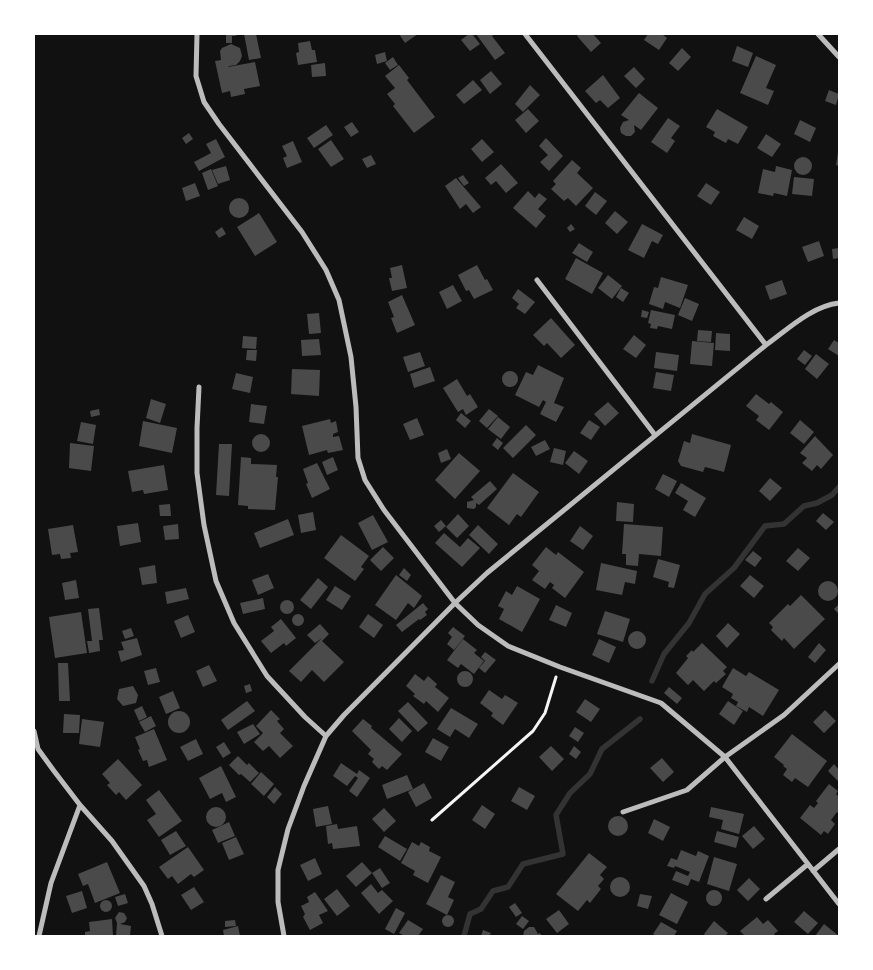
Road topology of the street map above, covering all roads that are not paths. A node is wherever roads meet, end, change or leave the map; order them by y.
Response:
1 (197, 34) edge
2 (525, 34) edge
3 (818, 34) edge
4 (839, 57) edge
5 (537, 280) dead end
6 (839, 303) edge
7 (766, 345) junction
8 (199, 387) dead end
9 (655, 435) junction
10 (455, 603) junction
11 (839, 664) edge
12 (34, 731) edge
13 (326, 736) junction
14 (725, 757) junction
15 (80, 805) junction
16 (623, 812) dead end
17 (839, 850) edge
18 (808, 864) junction
19 (813, 871) junction
20 (766, 899) dead end
21 (839, 904) edge
22 (39, 936) edge
23 (162, 936) edge
24 (284, 936) edge

1 - 10 street
2 - 7 street
3 - 4 street
5 - 9 street
6 - 7 street
7 - 9 street
8 - 13 street
9 - 10 street
10 - 13 street
10 - 14 street
11 - 14 street
12 - 15 street
13 - 24 street
14 - 16 street
14 - 18 street
15 - 22 street
15 - 23 street
17 - 19 street
18 - 19 street
18 - 20 street
19 - 21 street

